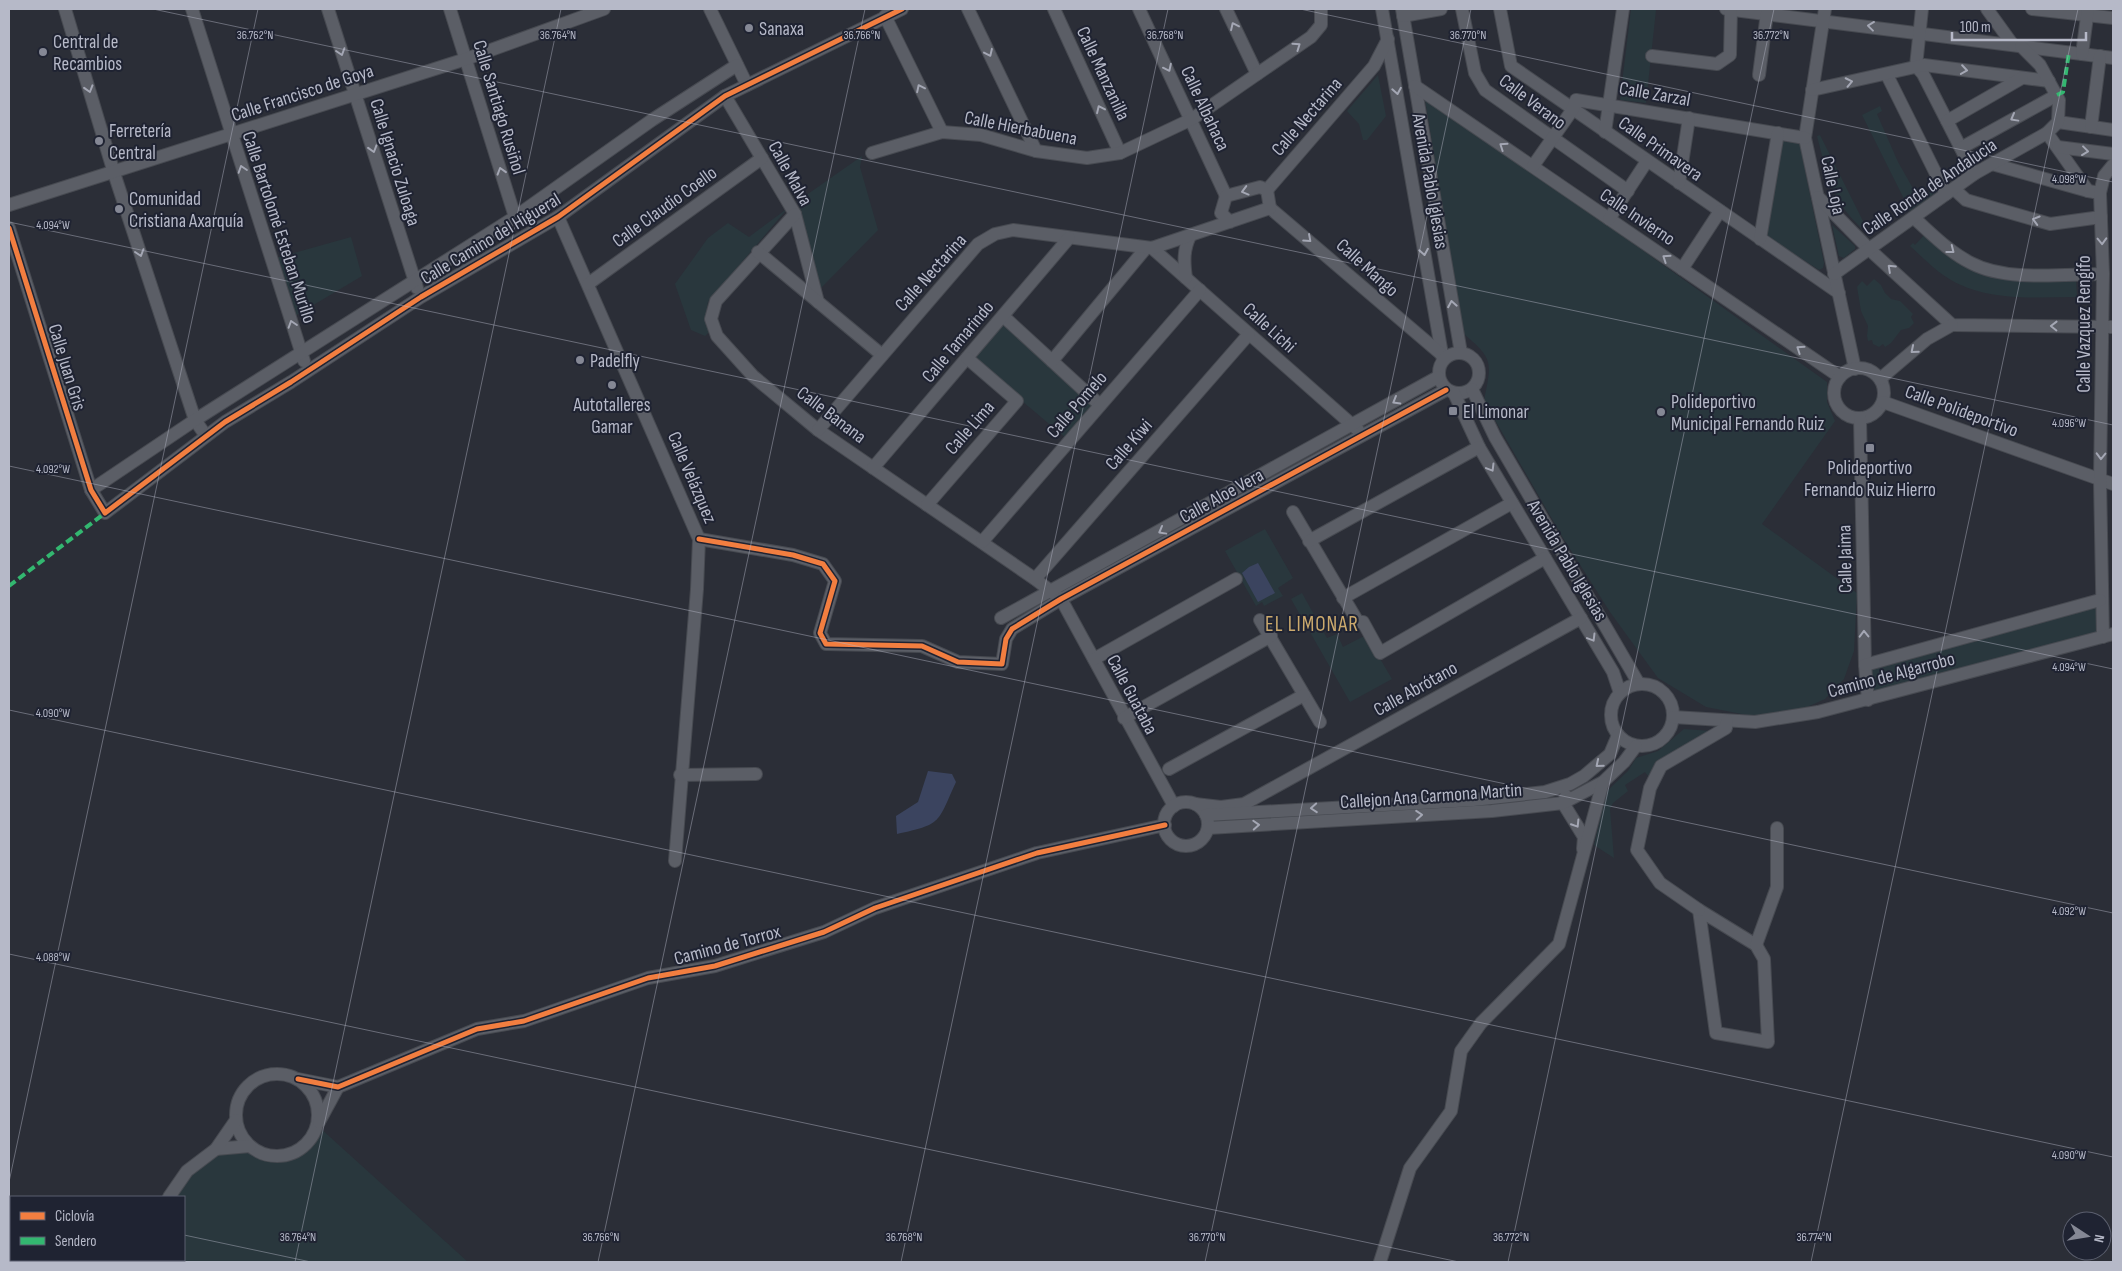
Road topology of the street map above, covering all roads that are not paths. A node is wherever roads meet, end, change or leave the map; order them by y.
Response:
1 (65, 9) edge
2 (192, 9) edge
3 (328, 9) edge
4 (450, 9) edge
5 (604, 9) edge
6 (710, 9) edge
7 (902, 9) edge
8 (968, 9) edge
9 (1054, 9) edge
10 (1139, 9) edge
11 (1226, 9) edge
12 (1320, 9) edge
13 (1382, 9) edge
14 (1441, 9) edge
15 (1462, 9) edge
16 (1500, 9) edge
17 (1623, 9) edge
18 (1730, 9) edge
19 (1922, 9) edge
20 (1988, 9) edge
21 (2032, 9) edge
22 (1403, 12) edge
23 (2088, 12) edge
24 (1767, 13) junction
25 (1824, 15) edge
26 (885, 16) junction
27 (2113, 18) edge
28 (1996, 21) junction
29 (1919, 32) junction
30 (1388, 39) junction
31 (1987, 41) junction
32 (2017, 46) junction
33 (2082, 54) junction
34 (1652, 56) dead end
35 (2100, 56) junction
36 (2113, 58) edge
37 (466, 59) junction
38 (737, 66) junction
39 (1374, 66) junction
40 (1916, 66) junction
41 (1393, 70) junction
42 (1257, 74) junction
43 (1759, 75) dead end
44 (1887, 75) junction
45 (2022, 78) junction
46 (2049, 81) junction
47 (747, 85) junction
48 (1415, 86) junction
49 (1812, 90) junction
50 (355, 94) junction
51 (2057, 95) junction
52 (725, 96) junction
53 (1610, 105) junction
54 (1573, 109) junction
55 (1689, 118) junction
56 (1192, 119) junction
57 (1947, 121) junction
58 (2058, 122) junction
59 (2091, 127) junction
60 (2113, 130) edge
61 (942, 132) junction
62 (1605, 132) junction
63 (1778, 133) junction
64 (2047, 133) junction
65 (230, 134) junction
66 (1805, 138) junction
67 (1552, 139) junction
68 (2058, 147) junction
69 (1961, 148) junction
70 (1036, 151) junction
71 (872, 153) dead end
72 (1120, 153) junction
73 (2113, 154) edge
74 (762, 158) junction
75 (1648, 161) junction
76 (1992, 164) junction
77 (2113, 165) edge
78 (1533, 166) junction
79 (114, 173) junction
80 (1974, 174) junction
81 (1679, 183) junction
82 (1267, 190) junction
83 (1628, 191) junction
84 (1950, 192) junction
85 (2094, 192) junction
86 (1226, 196) junction
87 (1818, 197) junction
88 (9, 205) edge
89 (1270, 208) junction
90 (1720, 211) junction
91 (795, 214) junction
92 (515, 217) junction
93 (558, 217) junction
94 (2101, 217) junction
95 (1914, 218) junction
96 (1609, 219) junction
97 (1230, 222) junction
98 (9, 228) edge
99 (1190, 236) junction
100 (1069, 238) junction
101 (1760, 239) junction
102 (1149, 248) junction
103 (1870, 250) junction
104 (758, 252) junction
105 (1682, 268) junction
106 (1834, 274) junction
107 (2103, 274) junction
108 (1186, 278) junction
109 (414, 282) junction
110 (588, 284) junction
111 (1200, 290) junction
112 (1838, 293) junction
113 (421, 298) junction
114 (818, 302) junction
115 (1003, 316) junction
116 (1435, 318) junction
117 (1952, 325) junction
118 (2108, 327) edge
119 (1410, 330) junction
120 (1249, 334) junction
121 (1461, 352) junction
122 (302, 354) junction
123 (882, 355) junction
124 (1442, 357) junction
125 (967, 358) junction
126 (1052, 361) junction
127 (1855, 369) junction
128 (307, 370) junction
129 (1438, 377) junction
130 (1840, 377) junction
131 (1880, 379) junction
132 (1472, 390) junction
133 (1450, 392) junction
134 (1883, 402) junction
135 (1100, 405) junction
136 (2108, 405) edge
137 (1860, 418) junction
138 (194, 420) junction
139 (1352, 426) junction
140 (818, 430) junction
141 (1364, 434) junction
142 (206, 436) junction
143 (1479, 447) junction
144 (873, 468) junction
145 (2100, 480) junction
146 (2113, 484) edge
147 (91, 490) junction
148 (1512, 503) junction
149 (927, 505) junction
150 (1293, 512) dead end
151 (105, 513) joint
152 (699, 539) junction
153 (1309, 541) junction
154 (982, 542) junction
155 (1545, 558) junction
156 (1035, 579) junction
157 (1236, 579) dead end
158 (1056, 596) junction
159 (1343, 598) junction
160 (2100, 600) junction
161 (1001, 618) dead end
162 (1581, 618) junction
163 (1260, 620) dead end
164 (1271, 636) junction
165 (2108, 636) edge
166 (1094, 659) junction
167 (1865, 665) junction
168 (1639, 684) junction
169 (1620, 693) junction
170 (1304, 695) junction
171 (1868, 700) junction
172 (1673, 717) junction
173 (1124, 718) junction
174 (1727, 720) junction
175 (1320, 722) dead end
176 (1618, 735) junction
177 (1636, 746) junction
178 (1169, 769) dead end
179 (756, 774) dead end
180 (680, 775) junction
181 (1604, 782) junction
182 (1570, 784) junction
183 (1268, 791) junction
184 (1563, 803) junction
185 (1195, 804) junction
186 (1174, 806) junction
187 (1270, 812) junction
188 (1207, 822) junction
189 (1165, 825) junction
190 (1777, 828) dead end
191 (675, 861) dead end
192 (1582, 866) junction
193 (1699, 910) junction
194 (1756, 945) junction
195 (298, 1079) junction
196 (338, 1087) junction
197 (236, 1120) junction
198 (317, 1124) junction
199 (250, 1146) junction
200 (216, 1149) junction
201 (170, 1196) edge
202 (1380, 1262) edge

1 -> 79 street
2 - 65 street, Calle Bartolomé Esteban Murillo
3 -> 50 street, Calle Ignacio Zuloaga
4 - 37 street, Calle Santiago Rusiñol
5 - 37 street, Calle Francisco de Goya
6 - 38 street
7 - 26 street, Calle Camino del Higueral
8 -> 70 street
72 -> 9 street, Calle Manzanilla
10 -> 56 street, Calle Albahaca
42 -> 11 street
42 -> 12 street, Calle Hierbabuena
13 - 30 street, Avenida Pablo Iglesias
14 - 22 street
15 - 67 street, Calle Verano
16 - 54 street, Calle Primavera
17 - 53 street
18 - 24 street
18 - 34 street
19 - 29 street
20 - 28 street
21 - 23 street
22 - 48 street, Avenida Pablo Iglesias
23 - 27 street
23 - 33 street
24 - 25 street
24 - 43 street
29 -> 25 street
25 - 49 street, Calle Loja
26 - 47 street, Calle Camino del Higueral
61 -> 26 street
28 - 31 street
28 - 32 street
29 - 31 street
29 - 40 street
30 - 39 street, Calle Nectarina
30 - 41 street, Avenida Pablo Iglesias
31 - 32 street
32 - 33 street
32 - 46 street
33 - 35 street
35 - 36 street
35 - 59 street
37 - 50 street, Calle Francisco de Goya
92 -> 37 street, Calle Santiago Rusiñol
38 - 47 street
38 - 92 street, Calle Camino del Higueral
39 - 41 street
39 - 82 street, Calle Nectarina
40 - 44 street
40 -> 45 street
40 - 57 street
41 -> 116 street, Avenida Pablo Iglesias
42 - 56 street, Calle Hierbabuena
49 -> 44 street
44 - 84 street
45 - 46 street
45 - 57 street
46 - 51 street
47 - 52 street, Calle Camino del Higueral
78 -> 48 street, Calle Invierno
121 -> 48 street, Avenida Pablo Iglesias
49 - 66 street, Calle Loja
50 - 65 street, Calle Francisco de Goya
50 -> 109 street, Calle Ignacio Zuloaga
51 - 58 street
51 -> 69 street
52 - 74 street, Calle Malva
52 - 93 street, Calle Camino del Higueral
53 - 54 street, Calle Zarzal
53 - 55 street, Calle Zarzal
53 - 62 street
54 - 62 street, Calle Primavera
54 - 67 street
55 - 63 street, Calle Zarzal
55 - 81 street
56 - 72 street, Calle Hierbabuena
56 - 86 street, Calle Albahaca
57 - 69 street
58 - 59 street
58 - 64 street, Calle Ronda de Andalucia
59 - 60 street
61 - 70 street, Calle Hierbabuena
61 - 71 street, Calle Hierbabuena
62 - 75 street, Calle Primavera
63 - 66 street, Calle Zarzal
63 - 101 street
64 - 68 street
64 - 76 street, Calle Ronda de Andalucia
65 - 79 street, Calle Francisco de Goya
122 -> 65 street, Calle Bartolomé Esteban Murillo
66 - 87 street, Calle Loja
67 - 78 street
67 - 83 street, Calle Verano
68 -> 73 street
68 - 85 street
69 - 80 street
70 - 72 street, Calle Hierbabuena
74 - 91 street, Calle Malva
74 - 110 street, Calle Claudio Coello
75 - 81 street, Calle Primavera
75 - 83 street
76 - 80 street, Calle Ronda de Andalucia
76 - 85 street
77 - 85 street, Calle Vazquez Rengifo
78 - 96 street, Calle Invierno
79 - 88 street, Calle Francisco de Goya
79 -> 138 street
80 - 84 street, Calle Ronda de Andalucia
81 - 90 street, Calle Primavera
82 -> 86 street
82 - 89 street
83 - 96 street
94 -> 84 street
84 - 95 street, Calle Ronda de Andalucia
85 - 94 street, Calle Vazquez Rengifo
86 - 97 street
87 - 103 street
87 - 106 street, Calle Loja
89 - 97 street, Calle Nectarina
89 -> 119 street, Calle Mango
90 - 101 street, Calle Primavera
90 - 105 street
91 - 104 street, Calle Banana
91 - 114 street, Calle Malva
92 - 109 street, Calle Camino del Higueral
93 - 110 street, Calle Velázquez
93 - 113 street, Calle Camino del Higueral
94 -> 107 street, Calle Vazquez Rengifo
95 - 103 street, Calle Ronda de Andalucia
95 -> 107 street
105 -> 96 street, Calle Invierno
97 - 99 street, Calle Nectarina
98 - 147 street, Calle Juan Gris
99 - 102 street, Calle Nectarina
99 - 108 street
100 - 102 street, Calle Nectarina
100 - 115 street, Calle Tamarindo
100 - 123 street, Calle Nectarina
101 - 112 street, Calle Primavera
102 - 108 street, Calle Lichi
102 - 126 street
103 - 106 street, Calle Ronda de Andalucia
117 -> 103 street
104 - 114 street
104 - 140 street, Calle Banana
130 -> 105 street, Calle Invierno
106 - 112 street, Calle Loja
107 - 118 street, Calle Vazquez Rengifo
108 - 111 street, Calle Lichi
109 - 113 street, Calle Ignacio Zuloaga
109 - 122 street, Calle Camino del Higueral
110 - 152 street, Calle Velázquez
111 - 120 street, Calle Lichi
111 - 135 street, Calle Pomelo
112 - 127 street, Calle Loja
113 - 128 street, Calle Camino del Higueral
114 - 123 street
115 - 125 street, Calle Tamarindo
115 - 126 street
116 - 119 street
116 - 124 street, Avenida Pablo Iglesias
118 -> 117 street
117 -> 131 street
118 - 136 street, Calle Vazquez Rengifo
119 - 124 street, Calle Mango
120 - 139 street, Calle Lichi
120 - 156 street, Calle Kiwi
121 - 124 street
121 - 132 street
122 - 128 street, Calle Bartolomé Esteban Murillo
122 - 138 street, Calle Camino del Higueral
123 - 140 street, Calle Nectarina
124 - 129 street
125 - 144 street, Calle Tamarindo
125 - 149 street, Calle Lima
126 - 135 street
127 - 130 street
127 - 131 street
128 - 142 street, Calle Camino del Higueral
129 - 133 street
129 -> 139 street, Calle Aloe Vera
130 - 137 street
131 - 134 street
132 - 133 street
132 - 168 street, Avenida Pablo Iglesias
133 - 141 street, Calle Aloe Vera
133 - 143 street, Avenida Pablo Iglesias
134 - 137 street
134 - 145 street, Calle Polideportivo
135 - 154 street, Calle Pomelo
136 -> 145 street, Calle Vazquez Rengifo
167 -> 137 street, Calle Jaima
138 - 142 street
138 - 147 street, Calle Camino del Higueral
139 - 141 street, Calle Lichi
139 -> 158 street, Calle Aloe Vera
140 - 144 street, Calle Banana
141 - 158 street, Calle Aloe Vera
142 - 151 street, Calle Camino del Higueral
143 -> 148 street, Avenida Pablo Iglesias
143 - 153 street
144 - 149 street, Calle Banana
145 - 146 street, Calle Polideportivo
145 - 160 street, Calle Vazquez Rengifo
147 - 151 street, Calle Juan Gris
148 - 155 street, Avenida Pablo Iglesias
148 - 159 street
149 - 154 street, Calle Banana
150 - 153 street
152 - 158 street, Calle Aloe Vera
152 - 180 street, Calle Velázquez
153 - 159 street
154 - 156 street, Calle Banana
155 - 159 street
155 - 162 street, Avenida Pablo Iglesias
156 - 158 street, Calle Banana
157 - 166 street
158 - 161 street, Calle Aloe Vera
158 - 166 street, Calle Guataba
160 - 165 street, Calle Vazquez Rengifo
160 - 167 street
162 -> 169 street, Avenida Pablo Iglesias
162 - 183 street, Calle Abrótano
163 - 164 street
164 - 170 street
164 - 173 street
165 - 171 street, Camino de Algarrobo
166 - 173 street, Calle Guataba
167 - 171 street, Calle Jaima
168 - 169 street
168 - 172 street
169 - 176 street
170 - 175 street
170 - 178 street
171 - 174 street, Camino de Algarrobo
172 - 174 street, Camino de Algarrobo
172 - 177 street
173 - 186 street, Calle Guataba
174 - 193 street
176 - 177 street
176 -> 182 street, Callejon Ana Carmona Martin
177 - 181 street, Callejon Ana Carmona Martin
179 - 180 street
180 - 191 street, Calle Velázquez
181 - 184 street, Callejon Ana Carmona Martin
181 - 192 street
182 - 184 street
182 -> 187 street, Callejon Ana Carmona Martin
183 - 185 street, Calle Abrótano
183 - 187 street
188 -> 184 street, Callejon Ana Carmona Martin
184 -> 192 street
185 - 186 street
185 - 188 street
186 - 189 street
187 - 188 street, Callejon Ana Carmona Martin
188 - 189 street
189 - 196 street, Camino de Torrox
190 - 194 street
192 - 202 street
193 - 194 street
193 - 194 street
195 - 196 street
195 - 197 street
195 - 198 street
196 - 198 street
197 - 199 street
197 - 200 street
198 - 199 street
199 - 200 street
200 - 201 street

